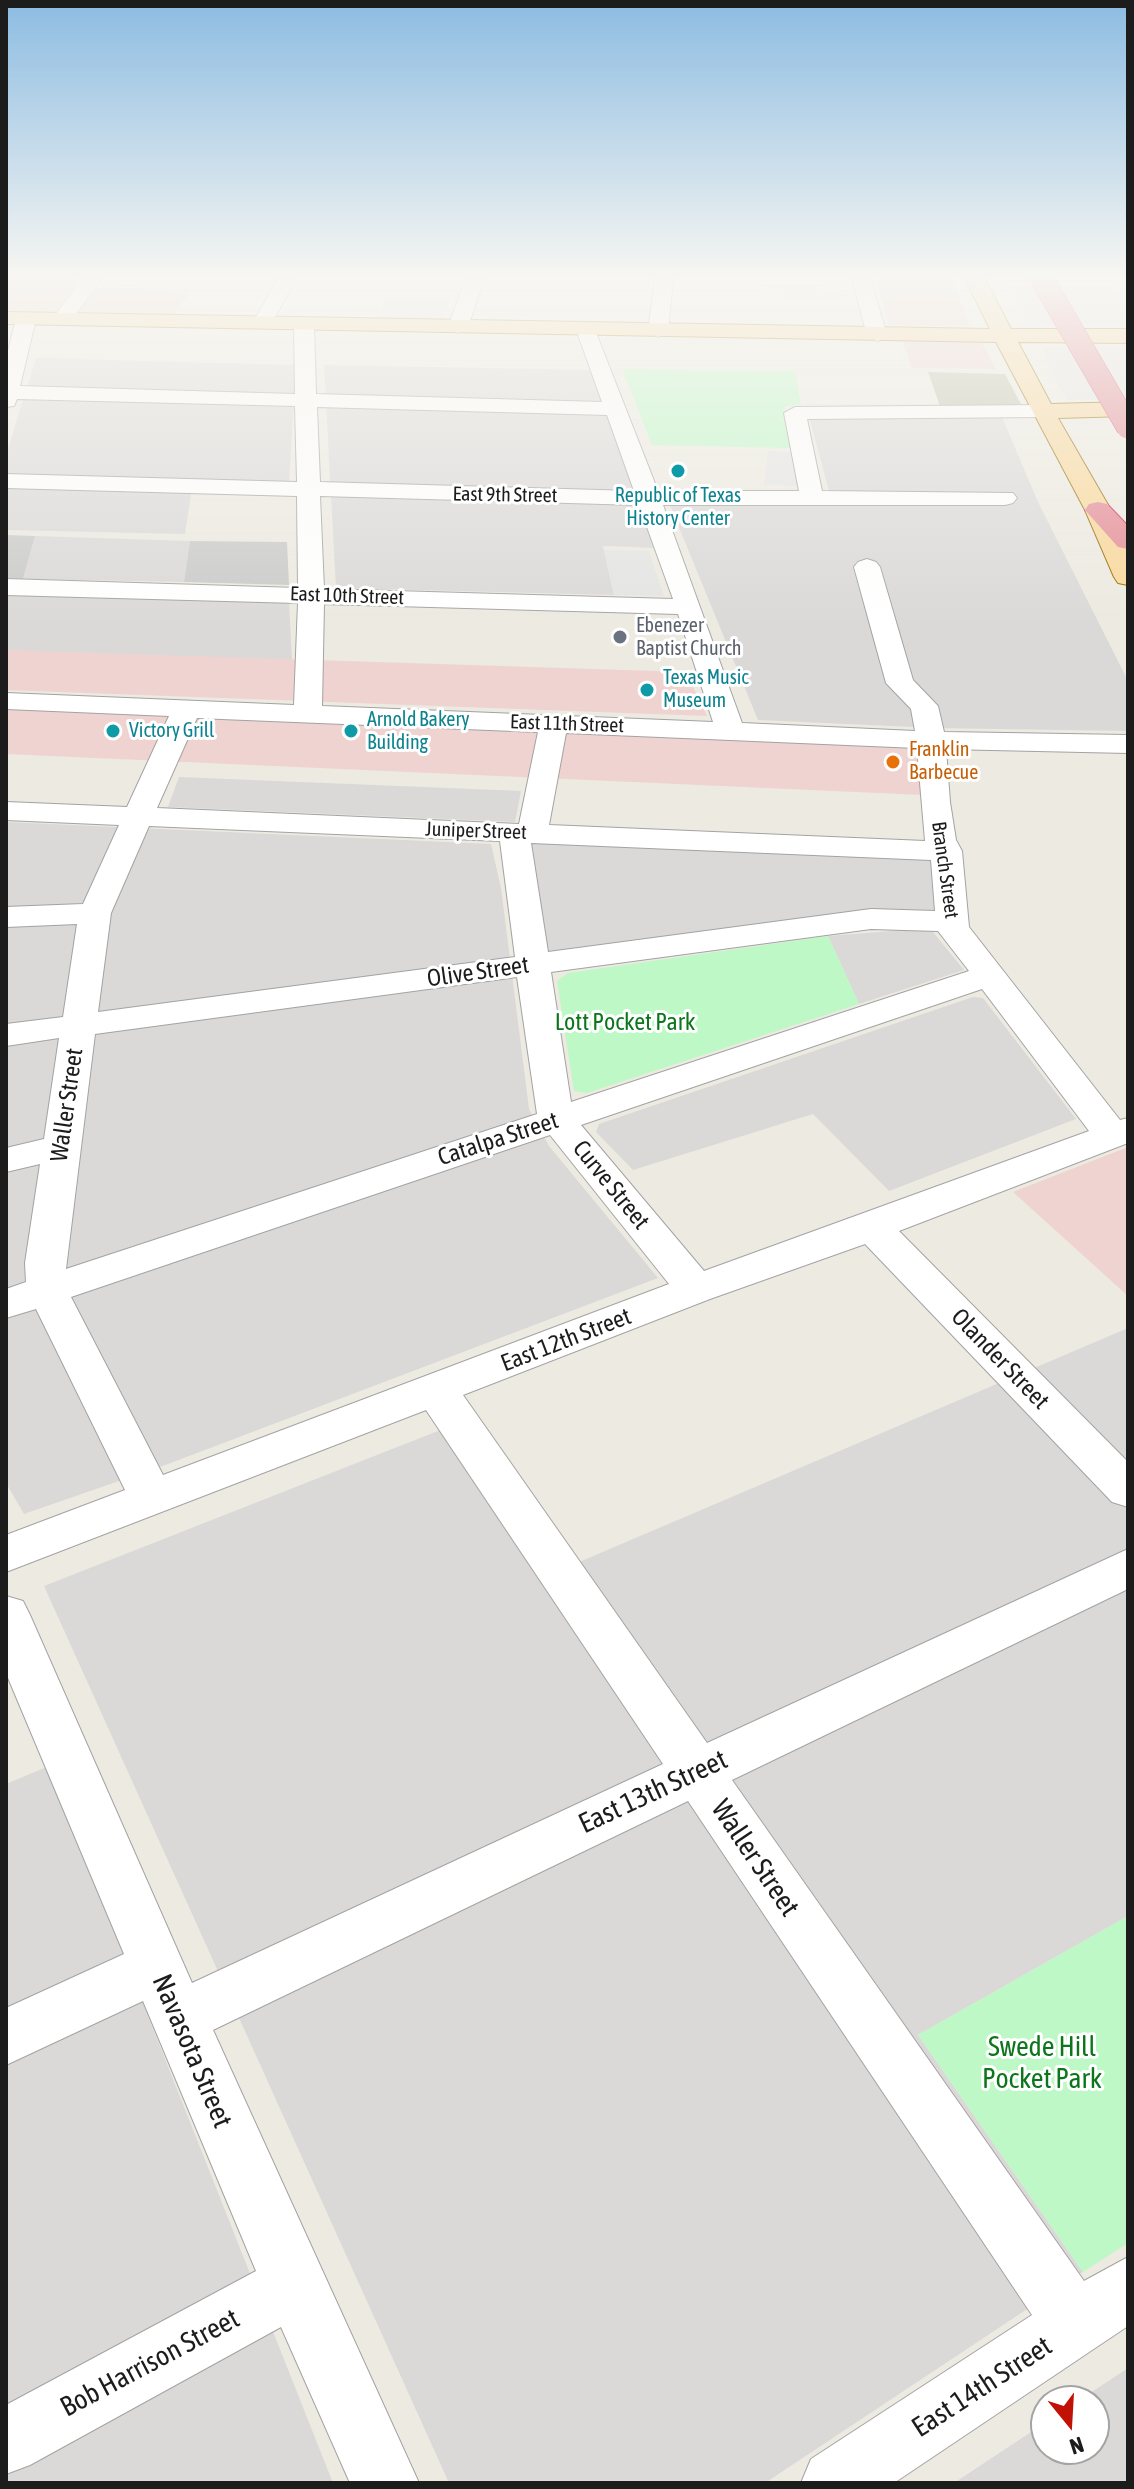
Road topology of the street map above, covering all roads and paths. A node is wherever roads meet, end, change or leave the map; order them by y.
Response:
1 (16, 395) edge
2 (307, 395) edge
3 (610, 395) edge
4 (1035, 395) edge
5 (1109, 395) edge
6 (307, 400) junction
7 (615, 409) junction
8 (1128, 409) edge
9 (1128, 416) edge
10 (1048, 421) junction
11 (1128, 427) edge
12 (6, 481) edge
13 (309, 490) junction
14 (812, 497) junction
15 (648, 498) junction
16 (1005, 498) dead end
17 (1098, 510) junction
18 (1128, 541) edge
19 (867, 567) dead end
20 (1128, 577) edge
21 (6, 587) edge
22 (311, 595) junction
23 (689, 607) junction
24 (6, 701) edge
25 (187, 708) junction
26 (308, 713) junction
27 (554, 724) junction
28 (730, 730) junction
29 (930, 740) junction
30 (1128, 744) edge
31 (6, 811) edge
32 (139, 816) junction
33 (523, 833) junction
34 (946, 851) junction
35 (95, 913) junction
36 (6, 917) edge
37 (951, 921) junction
38 (533, 964) junction
39 (991, 975) junction
40 (79, 1025) junction
41 (6, 1035) edge
42 (557, 1120) junction
43 (1120, 1133) edge
44 (61, 1147) junction
45 (6, 1160) edge
46 (872, 1227) junction
47 (696, 1289) junction
48 (47, 1290) junction
49 (6, 1304) edge
50 (436, 1390) junction
51 (1128, 1490) edge
52 (151, 1497) junction
53 (6, 1554) edge
54 (1128, 1568) edge
55 (6, 1615) edge
56 (696, 1772) junction
57 (156, 1967) junction
58 (178, 2018) junction
59 (6, 2037) edge
60 (294, 2285) junction
61 (1114, 2300) edge
62 (6, 2441) edge
63 (385, 2483) edge
64 (835, 2483) edge

1 - 6 street
2 - 6 street
3 - 7 street
4 - 10 main road
5 - 11 highway, bridge
6 - 7 street
6 - 13 street
7 - 15 street
8 - 10 main road
9 - 10 main road
10 - 14 street
10 - 17 main road
12 - 13 street, East 9th Street
13 - 15 street, East 9th Street
13 - 22 street
14 - 15 street, East 9th Street
14 - 16 street, East 9th Street
15 - 23 street
17 - 18 highway
17 - 20 main road
19 - 29 street, Branch Street
21 - 22 street, East 10th Street
22 - 23 street, East 10th Street
22 - 26 street
23 - 28 street
24 - 25 street, East 11th Street
25 - 26 street, East 11th Street
25 - 32 street, Waller Street
26 - 27 street, East 11th Street
27 - 28 street, East 11th Street
27 - 33 street, Curve Street
28 - 29 street, East 11th Street
29 - 30 street, East 11th Street
29 - 34 street, Branch Street
31 - 32 street, Juniper Street
32 - 33 street, Juniper Street
32 - 35 street, Waller Street
33 - 34 street, Juniper Street
33 - 38 street, Curve Street
34 - 37 street, Branch Street
35 - 36 street
35 - 40 street, Waller Street
37 - 38 street, Olive Street
37 - 39 street, Branch Street
38 - 40 street, Olive Street
38 - 42 street, Curve Street
39 - 42 street, Catalpa Street
39 - 43 street, Branch Street
40 - 41 street, Olive Street
40 - 44 street, Waller Street
42 - 47 street, Curve Street
42 - 48 street, Catalpa Street
43 - 46 street, East 12th Street
44 - 45 street
44 - 48 street, Waller Street
46 - 47 street, East 12th Street
46 - 51 street, Olander Street
47 - 50 street, East 12th Street
48 - 49 street, Catalpa Street
48 - 52 street, Waller Street
50 - 52 street, East 12th Street
50 - 56 street, Waller Street
52 - 53 street, East 12th Street
54 - 56 street, East 13th Street
55 - 57 street, Navasota Street
56 - 58 street, East 13th Street
56 - 61 street, Waller Street
57 - 58 street, Navasota Street
57 - 59 street
58 - 60 street, Navasota Street
60 - 62 street, Bob Harrison Street
60 - 63 street, Navasota Street
61 - 64 street, East 14th Street

